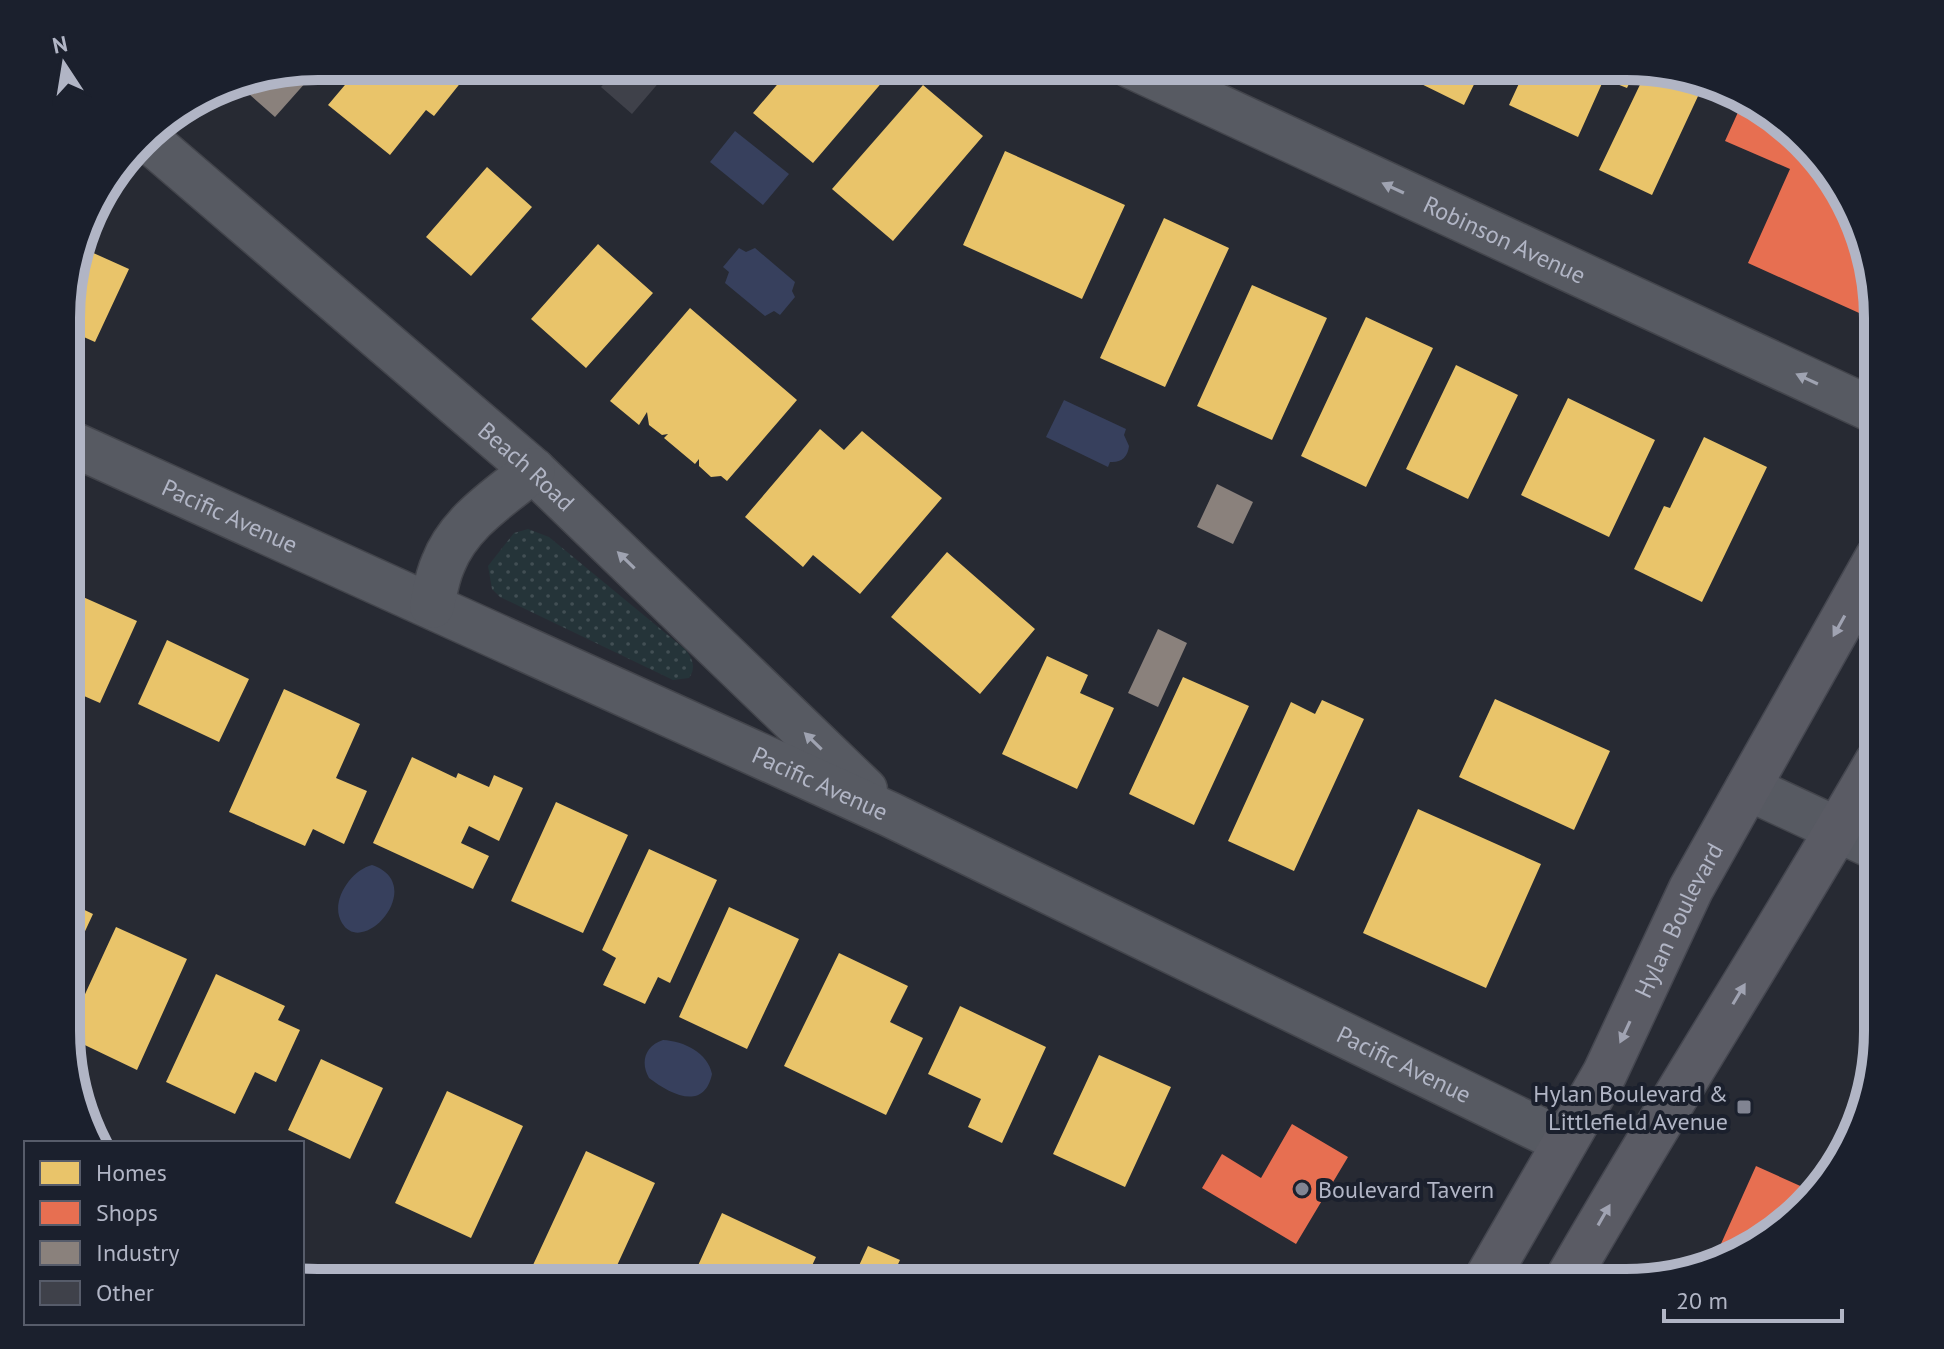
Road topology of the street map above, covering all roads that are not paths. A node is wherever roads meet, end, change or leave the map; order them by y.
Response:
1 (1163, 81) edge
2 (155, 145) edge
3 (1863, 406) edge
4 (80, 447) edge
5 (533, 470) junction
6 (1863, 583) edge
7 (432, 606) junction
8 (1863, 786) edge
9 (1748, 788) junction
10 (889, 814) junction
11 (1838, 830) junction
12 (1863, 842) edge
13 (1565, 1142) junction
14 (1492, 1269) edge
15 (1573, 1269) edge

3 -> 1 street, Robinson Avenue
2 - 5 street, Beach Road
4 - 7 street, Pacific Avenue
5 - 7 street
10 -> 5 street, Beach Road
6 -> 9 main road, Hylan Boulevard
7 - 10 street, Pacific Avenue
8 - 11 main road
9 - 11 street
9 -> 13 main road, Hylan Boulevard
10 - 13 street, Pacific Avenue
11 - 12 street
15 -> 11 main road
13 - 14 main road, Hylan Boulevard

